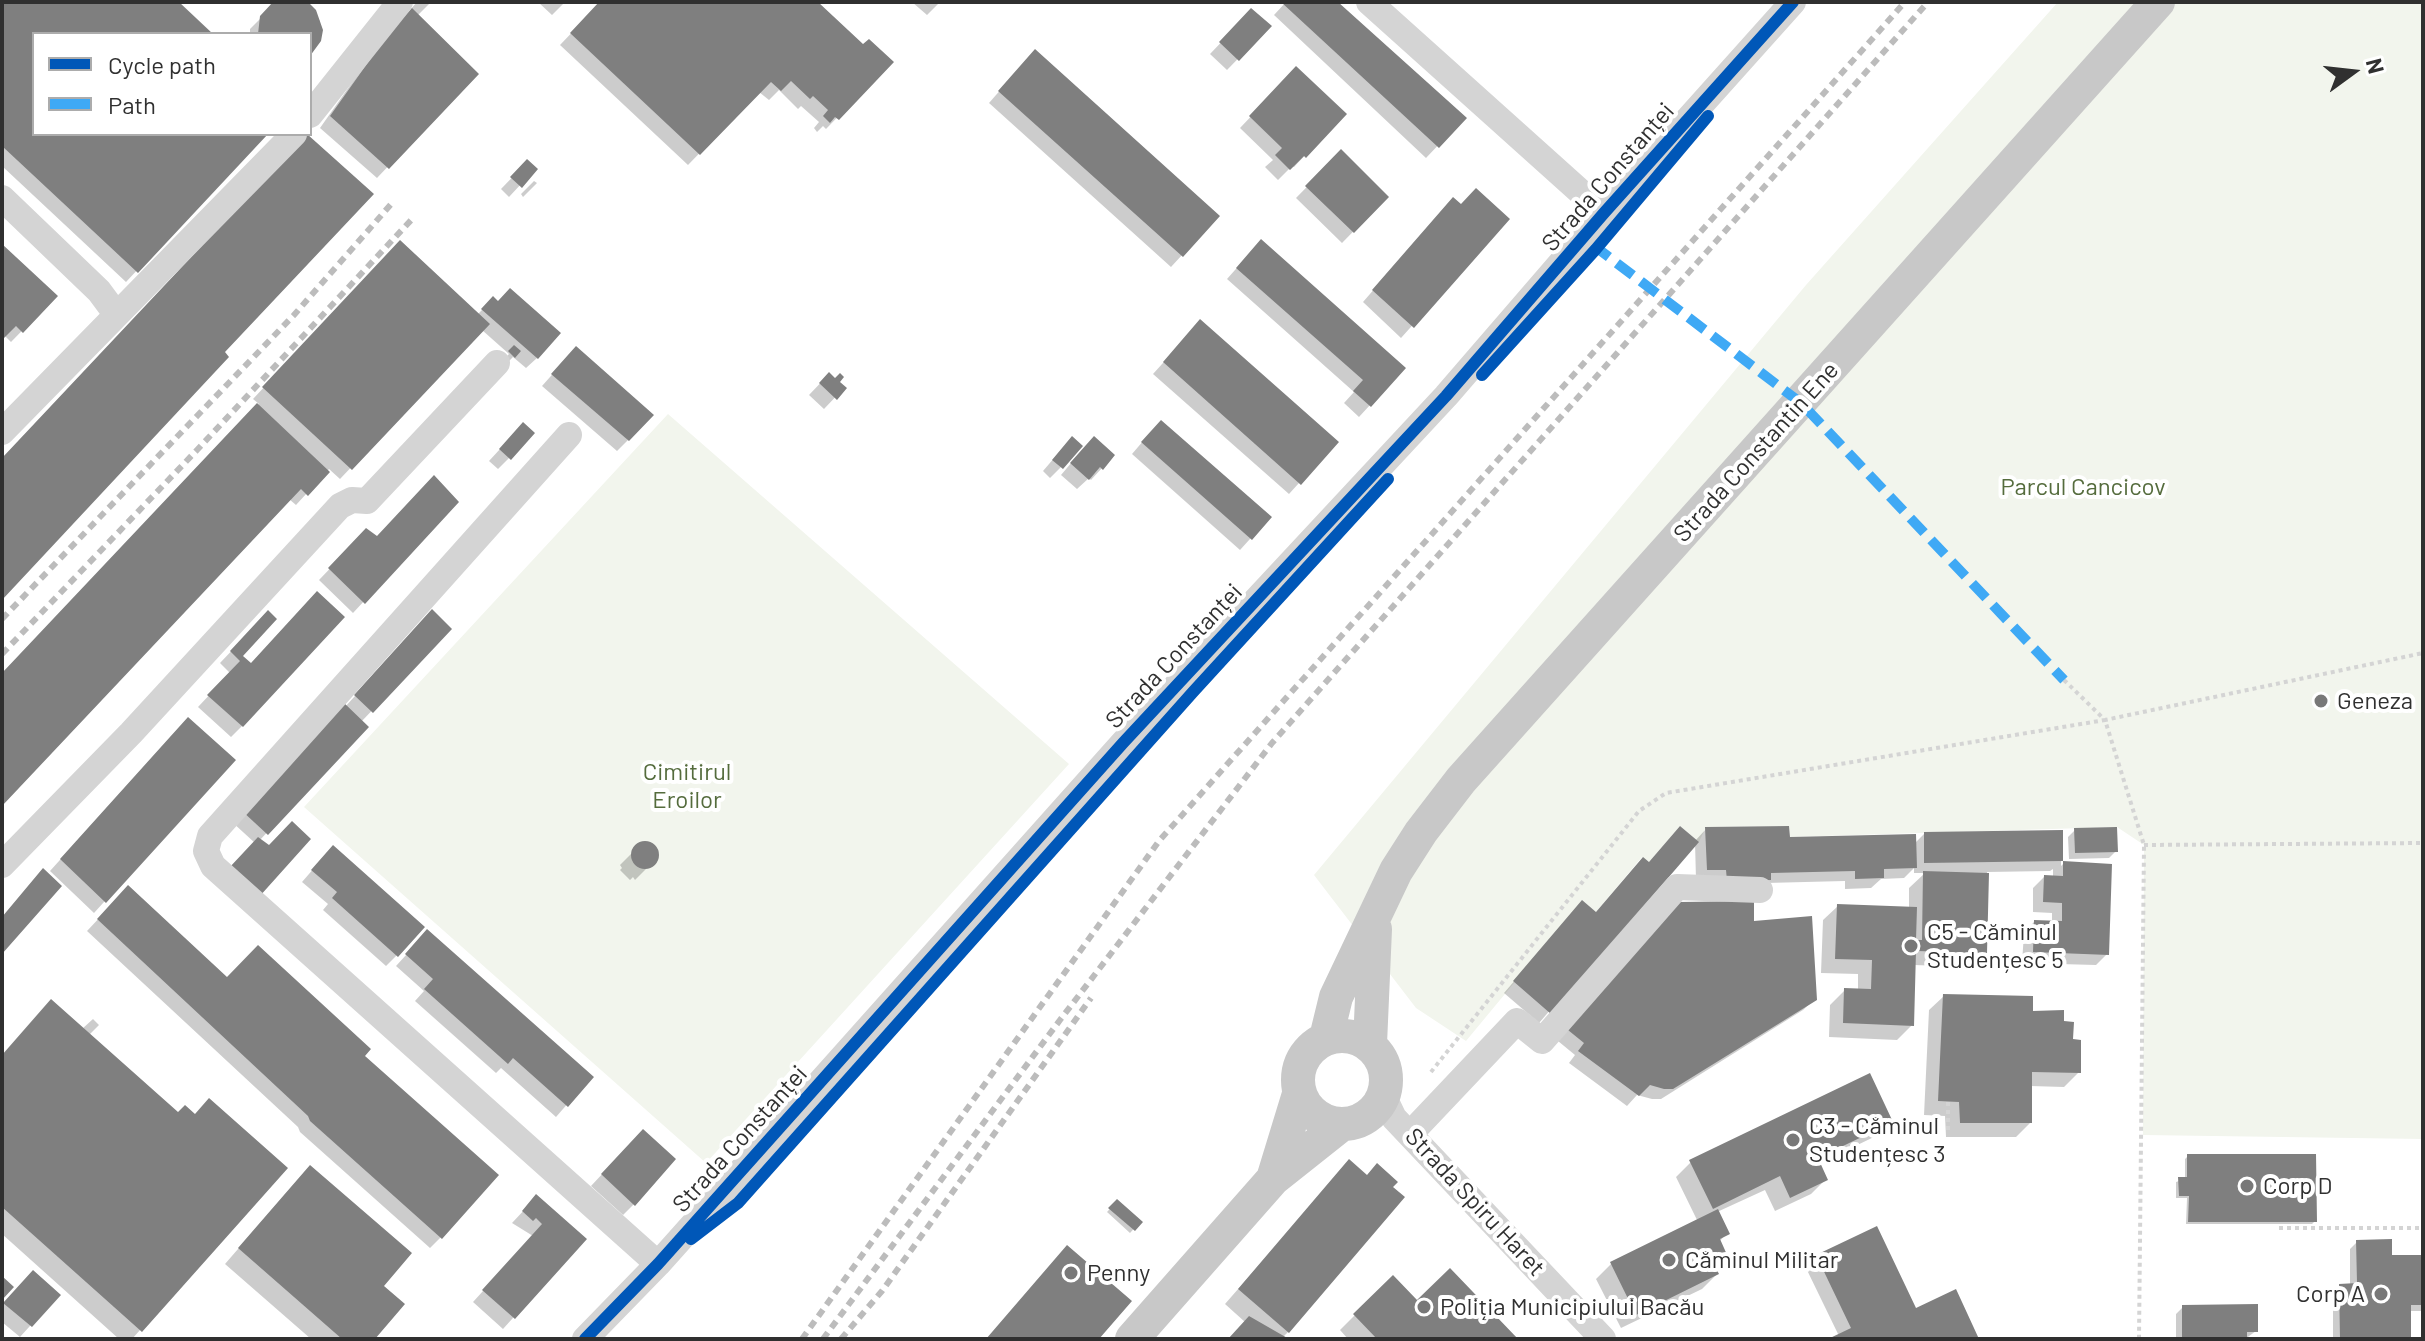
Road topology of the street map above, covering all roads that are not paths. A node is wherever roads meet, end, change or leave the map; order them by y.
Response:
1 (400, 2) edge
2 (1369, 2) edge
3 (1793, 2) edge
4 (2158, 2) edge
5 (312, 112) edge
6 (292, 136) edge
7 (2, 198) edge
8 (1604, 213) junction
9 (116, 314) junction
10 (497, 363) dead end
11 (2, 432) edge
12 (569, 435) dead end
13 (2, 865) edge
14 (1760, 890) dead end
15 (1376, 917) junction
16 (1326, 1038) junction
17 (1370, 1044) junction
18 (1299, 1094) junction
19 (1384, 1097) junction
20 (1341, 1125) junction
21 (1410, 1134) junction
22 (1273, 1179) junction
23 (658, 1264) junction
24 (585, 1339) edge
25 (1132, 1339) edge
26 (1603, 1339) edge

1 - 5 street
2 - 8 street
3 - 8 street, Strada Constanței
4 - 15 main road, Strada Constantin Ene
6 - 9 street
7 - 9 street
8 - 23 street, Strada Constanței
9 - 11 street
10 - 13 street
12 - 23 street
14 - 21 street
15 - 16 main road, Strada Constantin Ene
15 - 17 main road, Strada Constantin Ene
16 - 17 main road
16 - 18 main road
17 - 19 main road
18 - 20 main road
18 - 22 main road
19 - 20 main road
19 - 21 street, Strada Spiru Haret
20 - 22 main road
21 - 26 street, Strada Spiru Haret
22 - 25 main road
23 - 24 street, Strada Constanței

